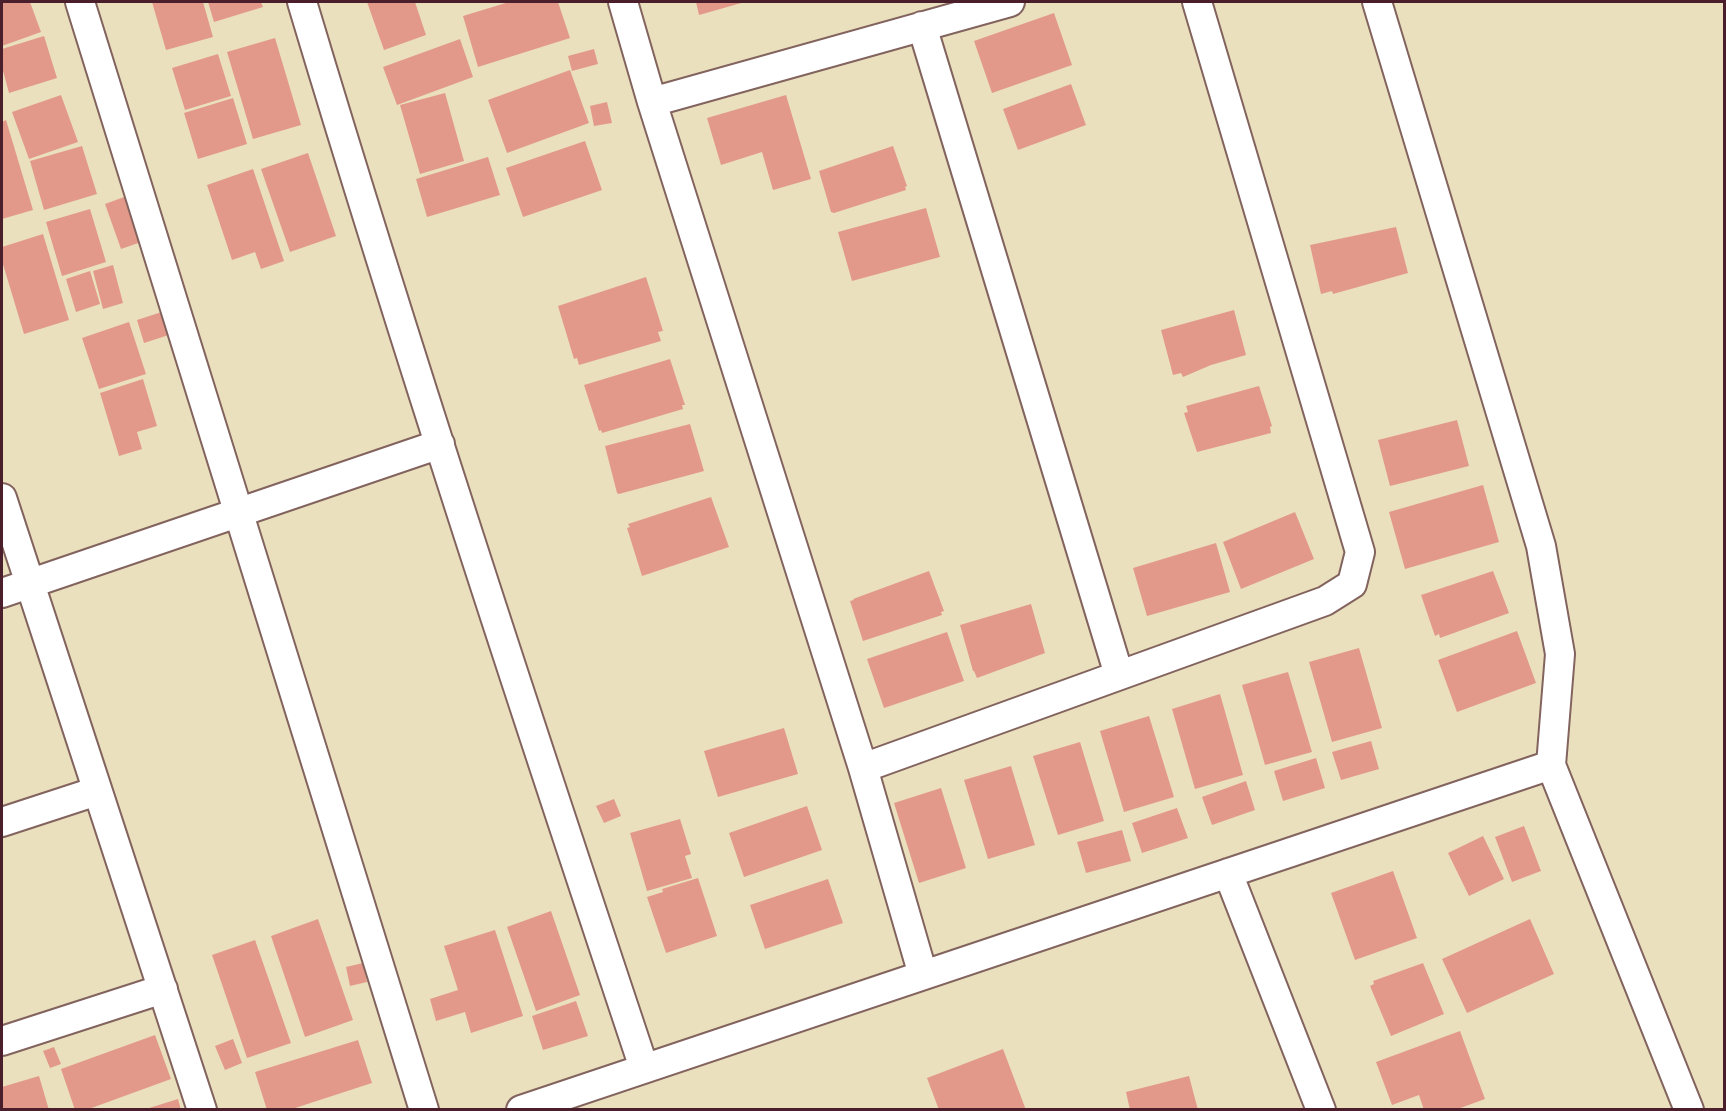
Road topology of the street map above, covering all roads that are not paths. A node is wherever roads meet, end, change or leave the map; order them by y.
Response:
1 (80, 2) edge
2 (302, 2) edge
3 (623, 2) edge
4 (1010, 2) edge
5 (1197, 2) edge
6 (1377, 2) edge
7 (922, 26) junction
8 (652, 102) junction
9 (440, 444) junction
10 (2, 498) edge
11 (240, 512) junction
12 (29, 583) junction
13 (2, 593) edge
14 (1119, 675) junction
15 (1551, 765) junction
16 (863, 768) junction
17 (97, 791) junction
18 (2, 822) edge
19 (1228, 873) junction
20 (923, 975) junction
21 (163, 989) junction
22 (2, 1041) edge
23 (644, 1068) junction
24 (202, 1110) edge
25 (424, 1110) edge
26 (521, 1110) edge
27 (1321, 1110) edge
28 (1689, 1110) edge

1 - 11 street
2 - 9 street
3 - 8 street
4 - 7 street
5 - 14 street
6 - 15 street
7 - 8 street
7 - 14 street
8 - 16 street
9 - 11 street
9 - 23 street
10 - 12 street
11 - 12 street
11 - 25 street
12 - 13 street
12 - 17 street
14 - 16 street
15 - 19 street
15 - 28 street
16 - 20 street
17 - 18 street
17 - 21 street
19 - 20 street
19 - 27 street
20 - 23 street
21 - 22 street
21 - 24 street
23 - 26 street

